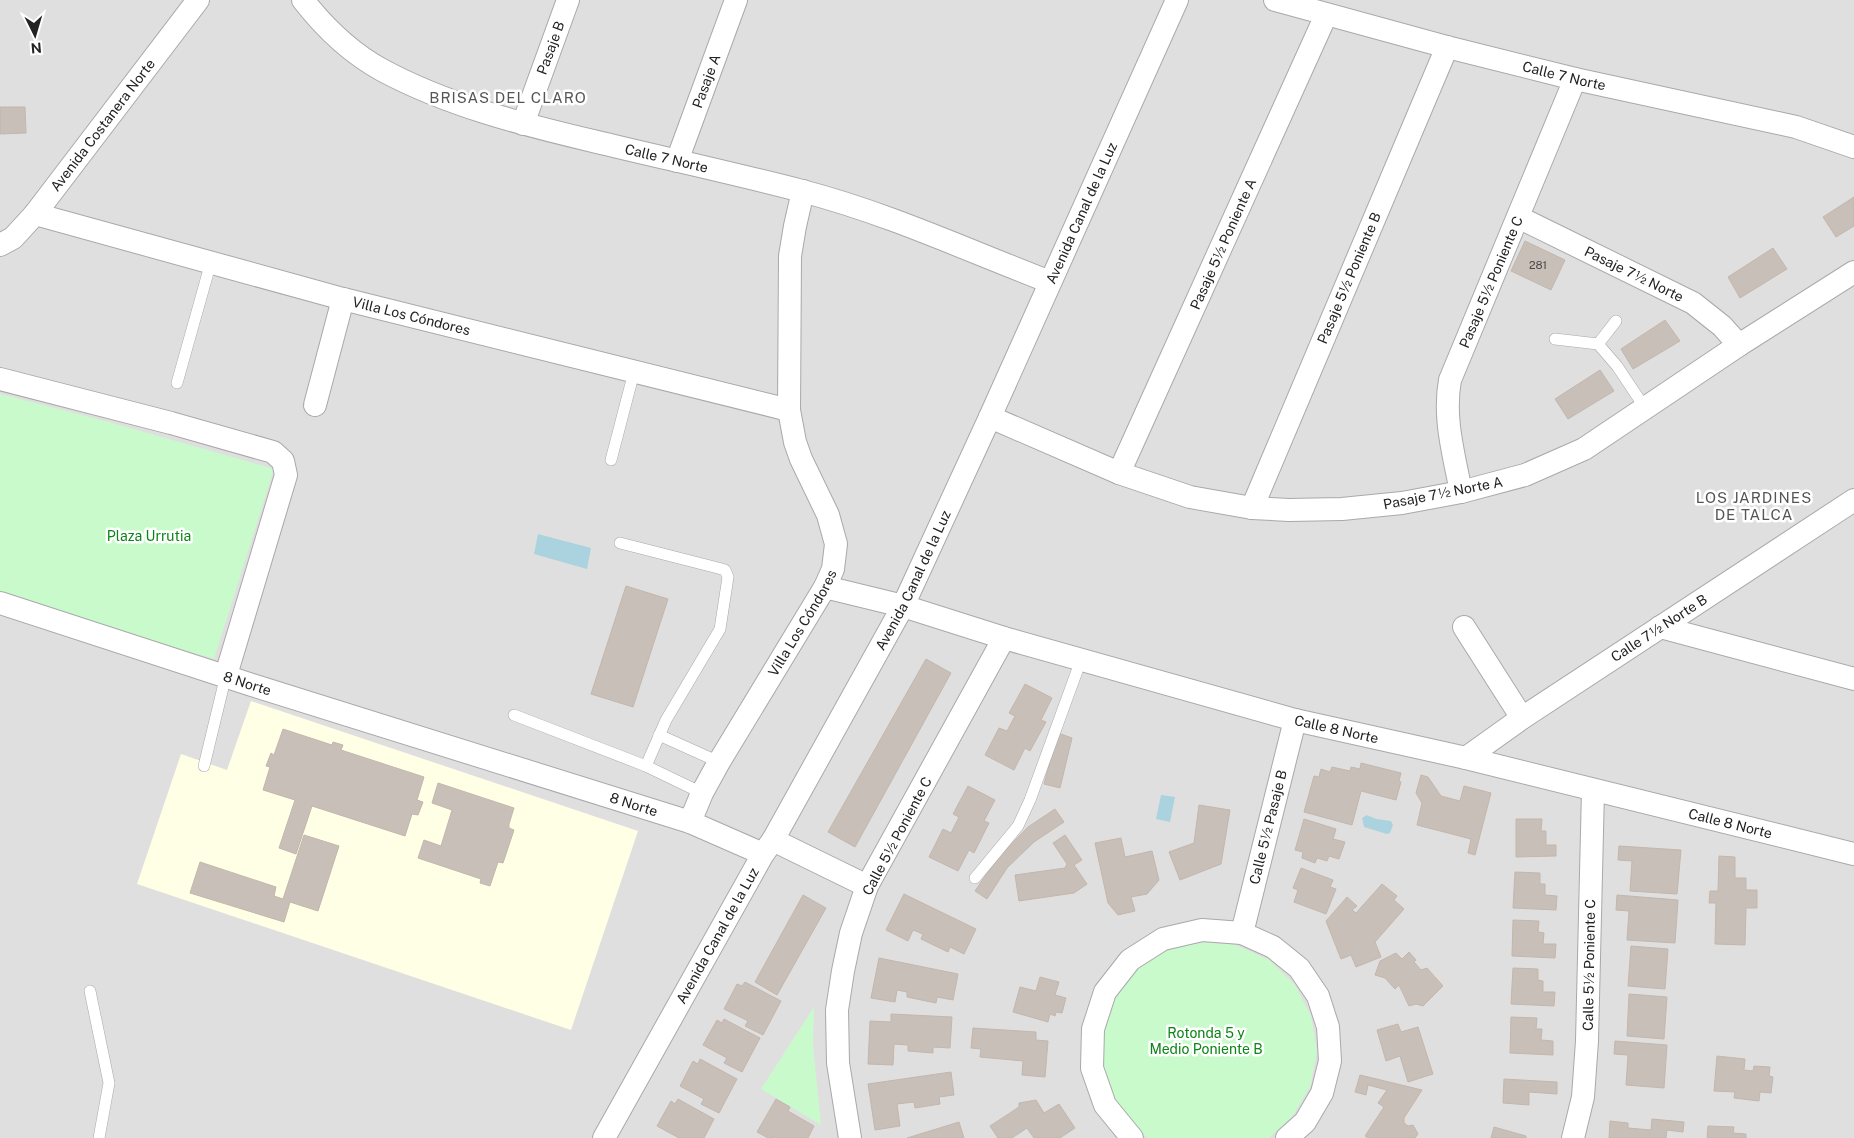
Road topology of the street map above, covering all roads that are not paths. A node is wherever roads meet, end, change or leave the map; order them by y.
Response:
1 (198, 0) edge
2 (303, 0) edge
3 (568, 0) edge
4 (736, 0) edge
5 (1177, 0) edge
6 (1275, 0) edge
7 (1326, 15) junction
8 (1447, 47) junction
9 (1575, 79) junction
10 (522, 124) junction
11 (1854, 147) edge
12 (676, 161) junction
13 (803, 191) junction
14 (35, 214) junction
15 (1518, 217) junction
16 (0, 245) edge
17 (211, 262) junction
18 (1854, 272) edge
19 (1050, 282) junction
20 (344, 299) junction
21 (1616, 322) dead end
22 (1555, 339) dead end
23 (1598, 344) junction
24 (1739, 345) junction
25 (634, 372) junction
26 (0, 379) edge
27 (178, 383) dead end
28 (315, 405) dead end
29 (1645, 408) junction
30 (789, 410) junction
31 (990, 417) junction
32 (611, 460) dead end
33 (1119, 473) junction
34 (1461, 492) junction
35 (1854, 500) edge
36 (1252, 508) junction
37 (620, 543) dead end
38 (825, 587) junction
39 (0, 603) edge
40 (902, 606) junction
41 (1464, 627) dead end
42 (1660, 627) junction
43 (1004, 638) junction
44 (1080, 660) junction
45 (226, 675) junction
46 (1854, 679) edge
47 (514, 715) dead end
48 (1522, 718) junction
49 (1294, 720) junction
50 (659, 735) junction
51 (1466, 758) junction
52 (719, 762) junction
53 (204, 766) dead end
54 (646, 766) junction
55 (1593, 790) junction
56 (702, 793) junction
57 (690, 822) junction
58 (768, 847) junction
59 (1854, 854) edge
60 (975, 878) dead end
61 (867, 886) junction
62 (1242, 933) junction
63 (90, 991) dead end
64 (848, 1128) edge
65 (99, 1138) edge
66 (604, 1138) edge
67 (834, 1138) edge
68 (1132, 1138) edge
69 (1287, 1138) edge
70 (1573, 1138) edge

1 - 14 street, Avenida Costanera Norte
2 - 10 street, Calle 7 Norte
3 - 10 street, Pasaje B
4 - 12 street, Pasaje A
5 - 19 street, Avenida Canal de la Luz
6 - 7 street, Calle 7 Norte
7 - 8 street, Calle 7 Norte
7 - 33 street, Pasaje 5½ Poniente A
8 - 9 street, Calle 7 Norte
8 - 36 street, Pasaje 5½ Poniente B
9 - 11 street, Calle 7 Norte
9 - 15 street, Pasaje 5½ Poniente C
10 - 12 street, Calle 7 Norte
12 - 13 street, Calle 7 Norte
13 - 19 street, Calle 7 Norte
13 - 30 street, Villa Los Cóndores
14 - 16 street, Avenida Costanera Norte
14 - 17 street, Villa Los Cóndores
15 - 24 street, Pasaje 7½ Norte
15 - 34 street, Pasaje 5½ Poniente C
17 - 20 street, Villa Los Cóndores
17 - 27 lane
18 - 24 street, Pasaje 7½ Norte A
19 - 31 street, Avenida Canal de la Luz
20 - 25 street, Villa Los Cóndores
20 - 28 street
21 - 23 lane
22 - 23 lane
23 - 29 lane
24 - 29 street, Pasaje 7½ Norte A
25 - 30 street, Villa Los Cóndores
25 - 32 lane
26 - 45 street, 8 Norte
29 - 34 street, Pasaje 7½ Norte A
30 - 38 street, Villa Los Cóndores
31 - 33 street, Pasaje 7½ Norte A
31 - 40 street, Avenida Canal de la Luz
33 - 36 street, Pasaje 7½ Norte A
34 - 36 street, Pasaje 7½ Norte A
35 - 42 street, Calle 7½ Norte B
37 - 50 lane
38 - 40 street, Calle 8 Norte
38 - 52 street, Villa Los Cóndores
39 - 45 street
40 - 43 street, Calle 8 Norte
40 - 58 street, Avenida Canal de la Luz
41 - 48 street
42 - 46 street
42 - 48 street, Calle 7½ Norte B
43 - 44 street, Calle 8 Norte
43 - 61 street, Calle 5½ Poniente C
44 - 49 street, Calle 8 Norte
44 - 60 lane
45 - 53 lane
45 - 57 street, 8 Norte
47 - 54 lane
48 - 51 street, Calle 7½ Norte B
49 - 51 street, Calle 8 Norte
49 - 62 street, Calle 5½ Pasaje B
50 - 52 lane
50 - 54 lane
51 - 55 street, Calle 8 Norte
52 - 56 street, Villa Los Cóndores
54 - 56 lane
55 - 59 street, Calle 8 Norte
55 - 70 street, Calle 5½ Poniente C
56 - 57 street, Villa Los Cóndores
57 - 58 street, 8 Norte
58 - 61 street, 8 Norte
58 - 66 street, Avenida Canal de la Luz
61 - 64 street, Calle 5½ Poniente C
62 - 68 street
62 - 69 street
63 - 65 lane
64 - 67 street

